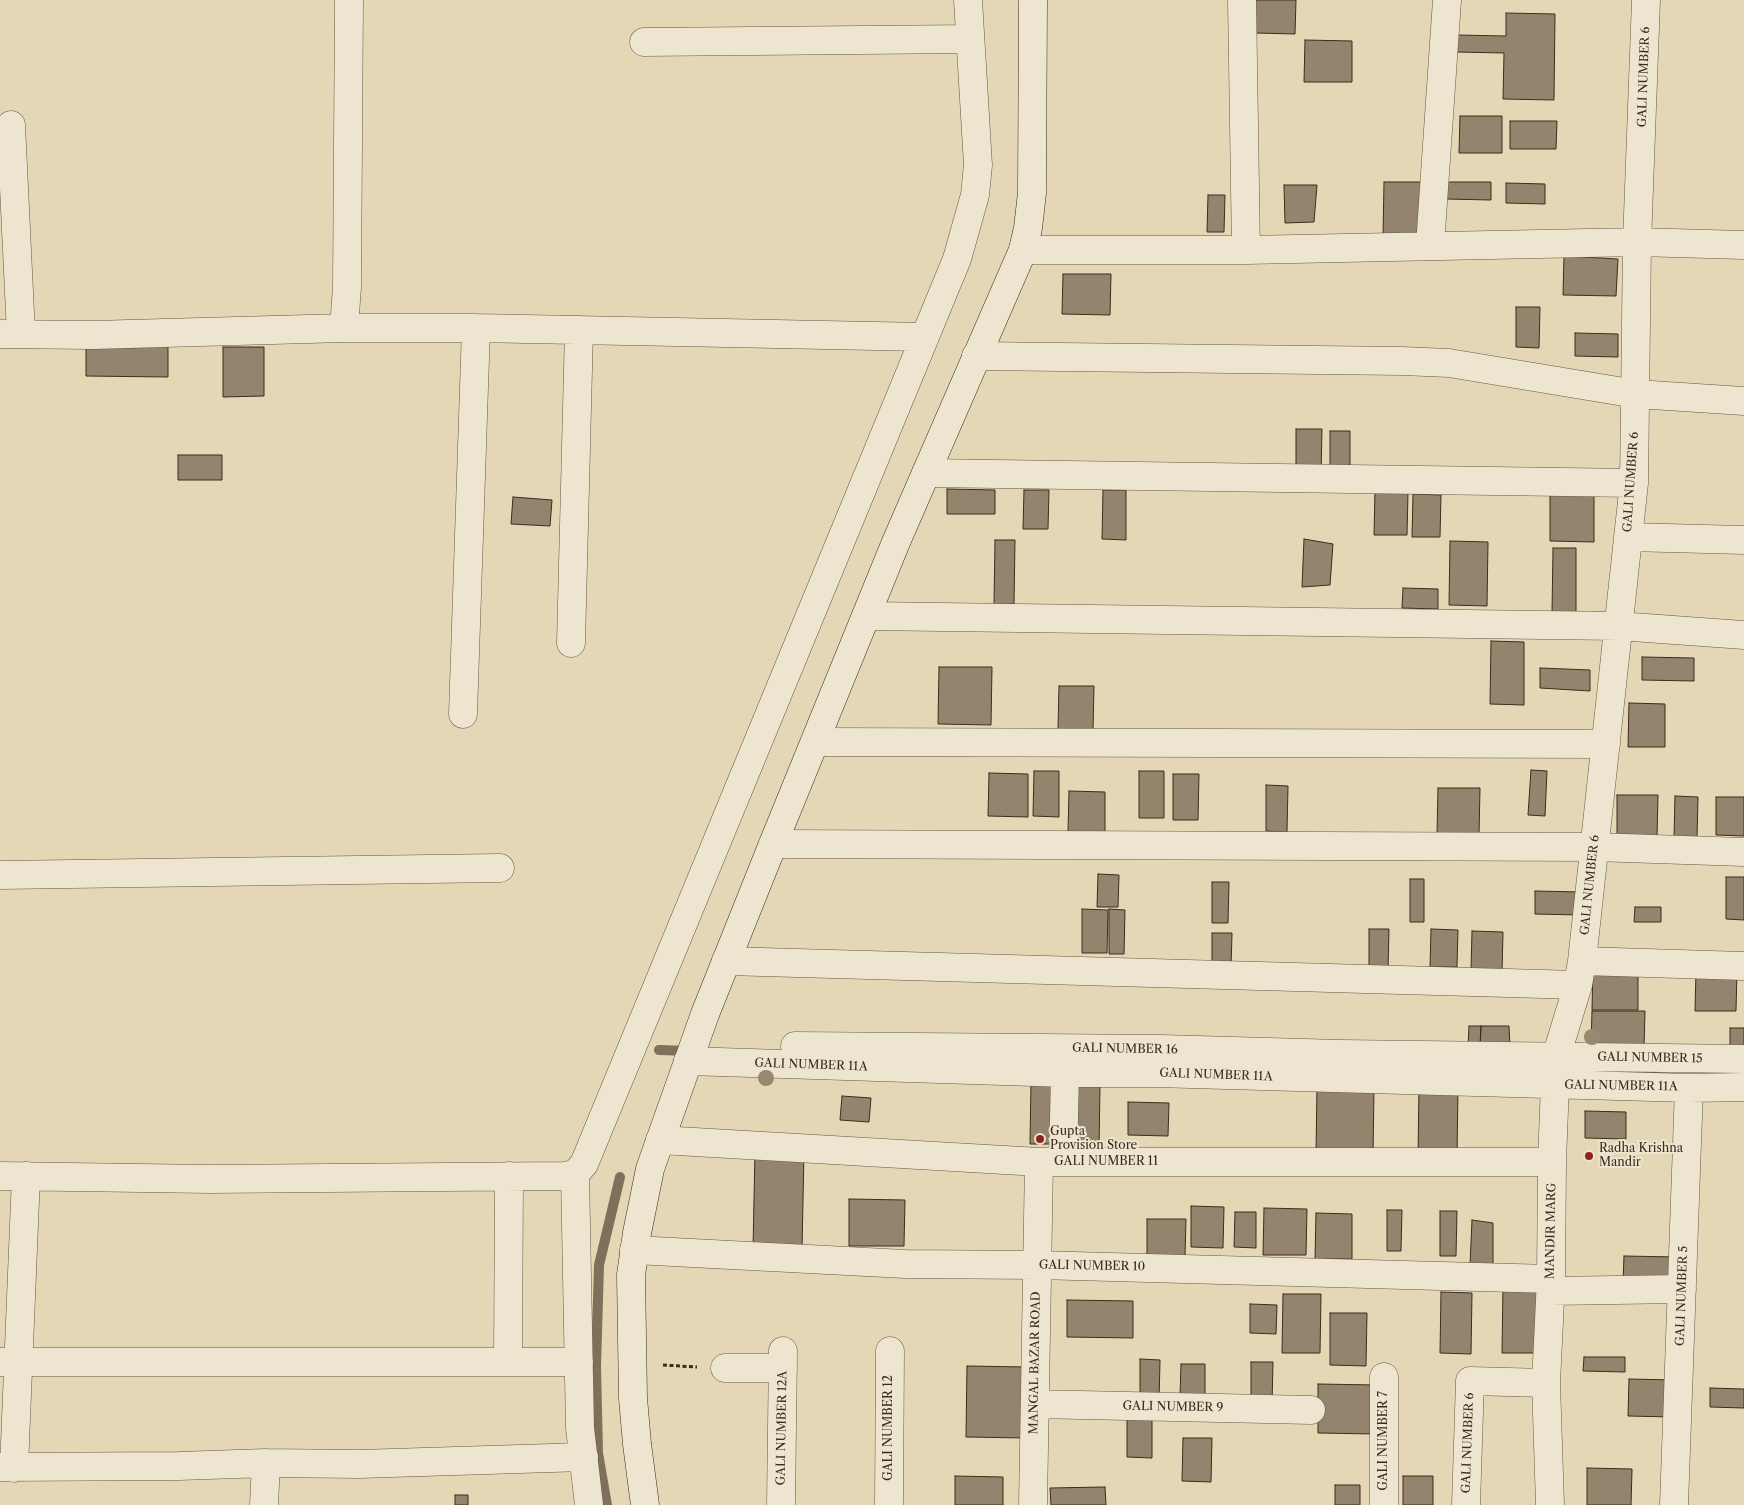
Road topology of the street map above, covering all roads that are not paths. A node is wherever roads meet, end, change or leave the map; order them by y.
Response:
1 (349, 0) edge
2 (968, 0) edge
3 (1033, 0) edge
4 (1242, 0) edge
5 (1447, 0) edge
6 (1646, 0) edge
7 (970, 39) junction
8 (644, 42) dead end
9 (11, 125) dead end
10 (1637, 242) junction
11 (1744, 245) edge
12 (1430, 246) junction
13 (1023, 250) junction
14 (1246, 250) junction
15 (344, 328) junction
16 (476, 328) junction
17 (579, 330) junction
18 (10, 334) edge
19 (925, 337) junction
20 (976, 356) junction
21 (1636, 394) junction
22 (1744, 401) edge
23 (926, 473) junction
24 (1634, 484) junction
25 (1628, 537) junction
26 (1744, 540) edge
27 (866, 616) junction
28 (1618, 626) junction
29 (1744, 635) edge
30 (571, 643) dead end
31 (463, 714) dead end
32 (815, 742) junction
33 (1606, 744) junction
34 (773, 844) junction
35 (1594, 847) junction
36 (1744, 852) edge
37 (500, 868) dead end
38 (0, 875) edge
39 (726, 961) junction
40 (1744, 966) edge
41 (1580, 973) junction
42 (691, 1052) junction
43 (1556, 1057) junction
44 (1744, 1059) edge
45 (1065, 1073) junction
46 (1556, 1085) junction
47 (1744, 1087) edge
48 (1689, 1088) junction
49 (660, 1140) junction
50 (1051, 1162) junction
51 (1552, 1162) junction
52 (575, 1174) junction
53 (13, 1176) edge
54 (509, 1176) junction
55 (634, 1250) junction
56 (1037, 1265) junction
57 (1551, 1285) junction
58 (1682, 1289) junction
59 (890, 1351) dead end
60 (9, 1362) edge
61 (508, 1362) junction
62 (579, 1362) junction
63 (725, 1368) road end
64 (1384, 1378) dead end
65 (1546, 1383) junction
66 (1035, 1404) junction
67 (1311, 1410) dead end
68 (584, 1457) junction
69 (266, 1463) junction
70 (7, 1467) edge
71 (264, 1505) edge
72 (589, 1505) edge
73 (645, 1505) edge
74 (780, 1505) edge
75 (889, 1505) edge
76 (1033, 1505) edge
77 (1384, 1505) edge
78 (1466, 1505) edge
79 (1550, 1505) edge
80 (1674, 1505) edge

1 - 15 street
2 - 7 street
3 - 13 street
4 - 14 street
5 - 12 street
6 - 10 street, GALI NUMBER 6
7 - 8 street
7 - 19 street
9 - 18 street
10 - 11 street
10 - 12 street
10 - 21 street, GALI NUMBER 6
12 - 14 street
13 - 14 street
13 - 20 street
15 - 16 street
15 - 18 street
16 - 17 street
16 - 31 street
17 - 19 street
17 - 30 street
19 - 52 street
20 - 21 street
20 - 23 street
21 - 22 street
21 - 24 street, GALI NUMBER 6
23 - 24 street
23 - 27 street
24 - 25 street, GALI NUMBER 6
25 - 26 street
25 - 28 street, GALI NUMBER 6
27 - 28 street
27 - 32 street
28 - 29 street
28 - 33 street, GALI NUMBER 6
32 - 33 street
32 - 34 street
33 - 35 street, GALI NUMBER 6
34 - 35 street
34 - 39 street
35 - 36 street
35 - 41 street, GALI NUMBER 6
37 - 38 street
39 - 41 street
39 - 42 street
40 - 41 street
41 - 43 street, MANDIR MARG
42 - 43 street, GALI NUMBER 16
42 - 45 street, GALI NUMBER 11A
42 - 49 street
43 - 44 street, GALI NUMBER 15
43 - 46 street, MANDIR MARG
45 - 46 street, GALI NUMBER 11A
45 - 50 street, MANGAL BAZAR ROAD
46 - 48 street, GALI NUMBER 11A
46 - 51 street, MANDIR MARG
47 - 48 street, GALI NUMBER 11A
48 - 58 street, GALI NUMBER 5
49 - 50 street, GALI NUMBER 11
49 - 55 street
50 - 51 street, GALI NUMBER 11
50 - 56 street, MANGAL BAZAR ROAD
51 - 57 street, MANDIR MARG
52 - 54 street
52 - 62 street
53 - 54 street
53 - 60 street
54 - 61 street
55 - 56 street, GALI NUMBER 10
55 - 73 street
56 - 57 street, GALI NUMBER 10
56 - 66 street, MANGAL BAZAR ROAD
57 - 58 street, GALI NUMBER 10
57 - 65 street, MANDIR MARG
58 - 80 street, GALI NUMBER 5
59 - 75 street, GALI NUMBER 12
60 - 61 street
60 - 70 street
61 - 62 street
62 - 68 street
63 - 74 street, GALI NUMBER 12A
64 - 77 street, GALI NUMBER 7
65 - 78 street, GALI NUMBER 6
65 - 79 street, MANDIR MARG
66 - 67 street, GALI NUMBER 9
66 - 76 street, MANGAL BAZAR ROAD
68 - 69 street
68 - 72 street
69 - 70 street
69 - 71 street

